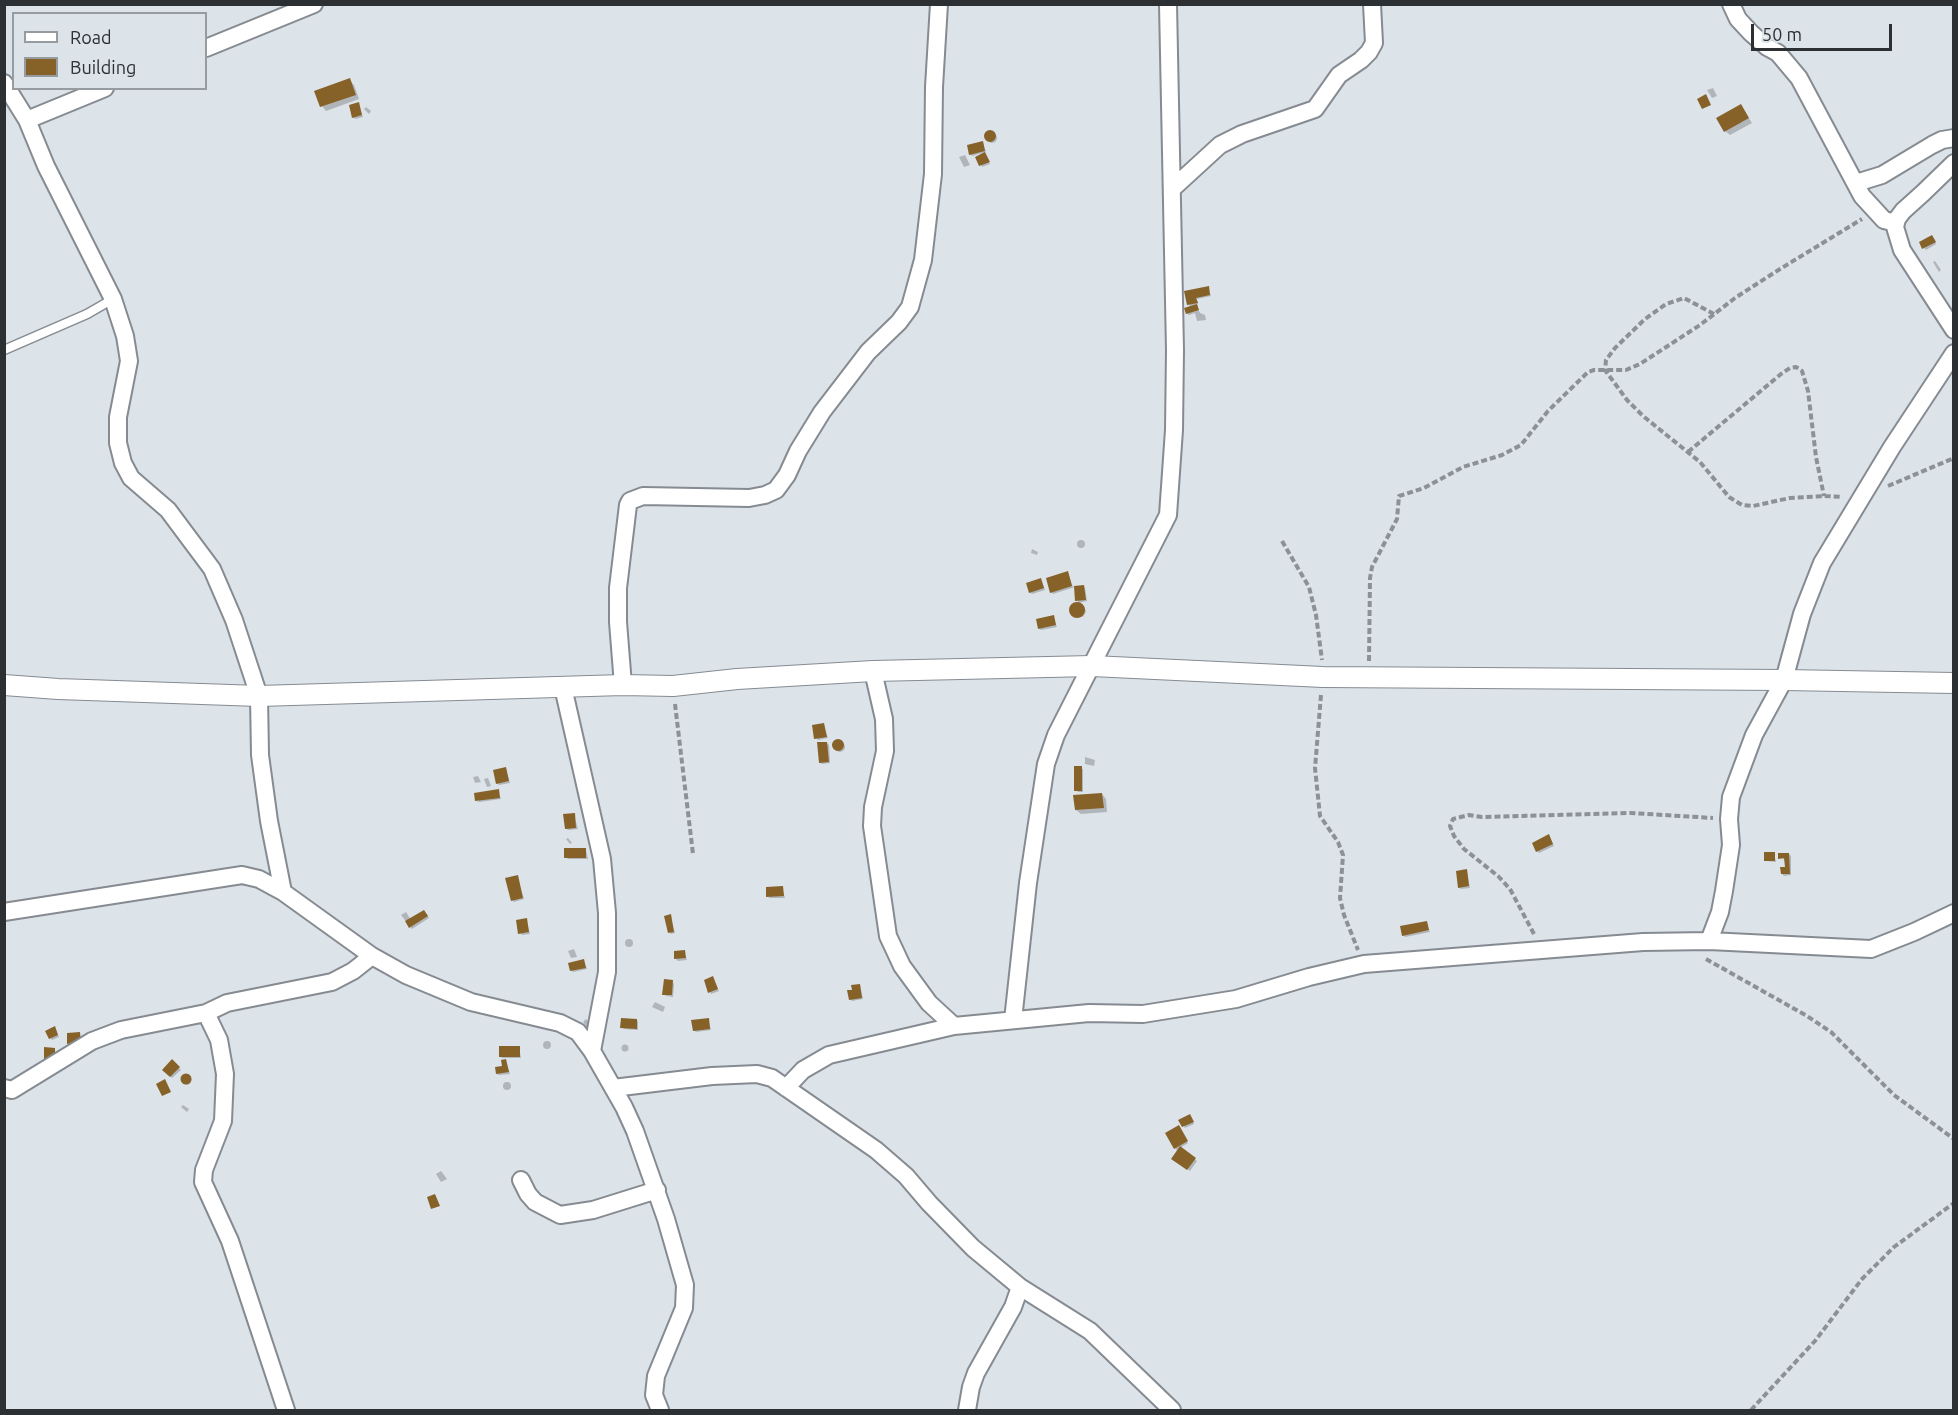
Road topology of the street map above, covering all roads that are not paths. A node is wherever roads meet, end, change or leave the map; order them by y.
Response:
1 (314, 4) edge
2 (939, 4) edge
3 (1168, 4) edge
4 (1372, 4) edge
5 (1731, 4) edge
6 (207, 48) edge
7 (4, 83) edge
8 (100, 90) edge
9 (27, 120) junction
10 (1953, 138) edge
11 (1953, 163) edge
12 (1856, 183) junction
13 (1172, 189) junction
14 (1896, 223) junction
15 (113, 298) junction
16 (1953, 330) edge
17 (4, 350) edge
18 (1953, 353) edge
19 (1092, 666) junction
20 (873, 671) junction
21 (1784, 680) junction
22 (1953, 683) edge
23 (4, 685) edge
24 (623, 685) junction
25 (563, 687) junction
26 (259, 696) junction
27 (284, 892) junction
28 (4, 912) edge
29 (1953, 913) edge
30 (1709, 942) junction
31 (372, 956) junction
32 (206, 1013) junction
33 (1013, 1020) junction
34 (954, 1026) junction
35 (592, 1051) junction
36 (4, 1088) edge
37 (613, 1088) junction
38 (786, 1088) junction
39 (521, 1180) dead end
40 (657, 1190) junction
41 (1020, 1287) junction
42 (657, 1409) edge
43 (286, 1410) edge
44 (967, 1410) edge
45 (1172, 1410) edge

1 - 6 street
2 - 24 street
3 - 13 street
4 - 13 street
5 - 12 street
7 - 9 street
8 - 9 street
9 - 15 street
10 - 12 street
11 - 14 street
12 - 14 street
13 - 19 street
14 - 16 street
15 - 17 lane
15 - 26 street
18 - 21 street
19 - 20 street
19 - 21 street
19 - 33 street
20 - 24 street
20 - 34 street
21 - 22 street
21 - 30 street
23 - 26 street
24 - 25 street
25 - 26 street
25 - 35 street
26 - 27 street
27 - 28 street
27 - 31 street
29 - 30 street
30 - 33 street
31 - 32 street
31 - 35 street
32 - 36 street
32 - 43 street
33 - 34 street
34 - 38 street
35 - 37 street
37 - 38 street
37 - 40 street
38 - 41 street
39 - 40 street
40 - 42 street
41 - 44 street
41 - 45 street

